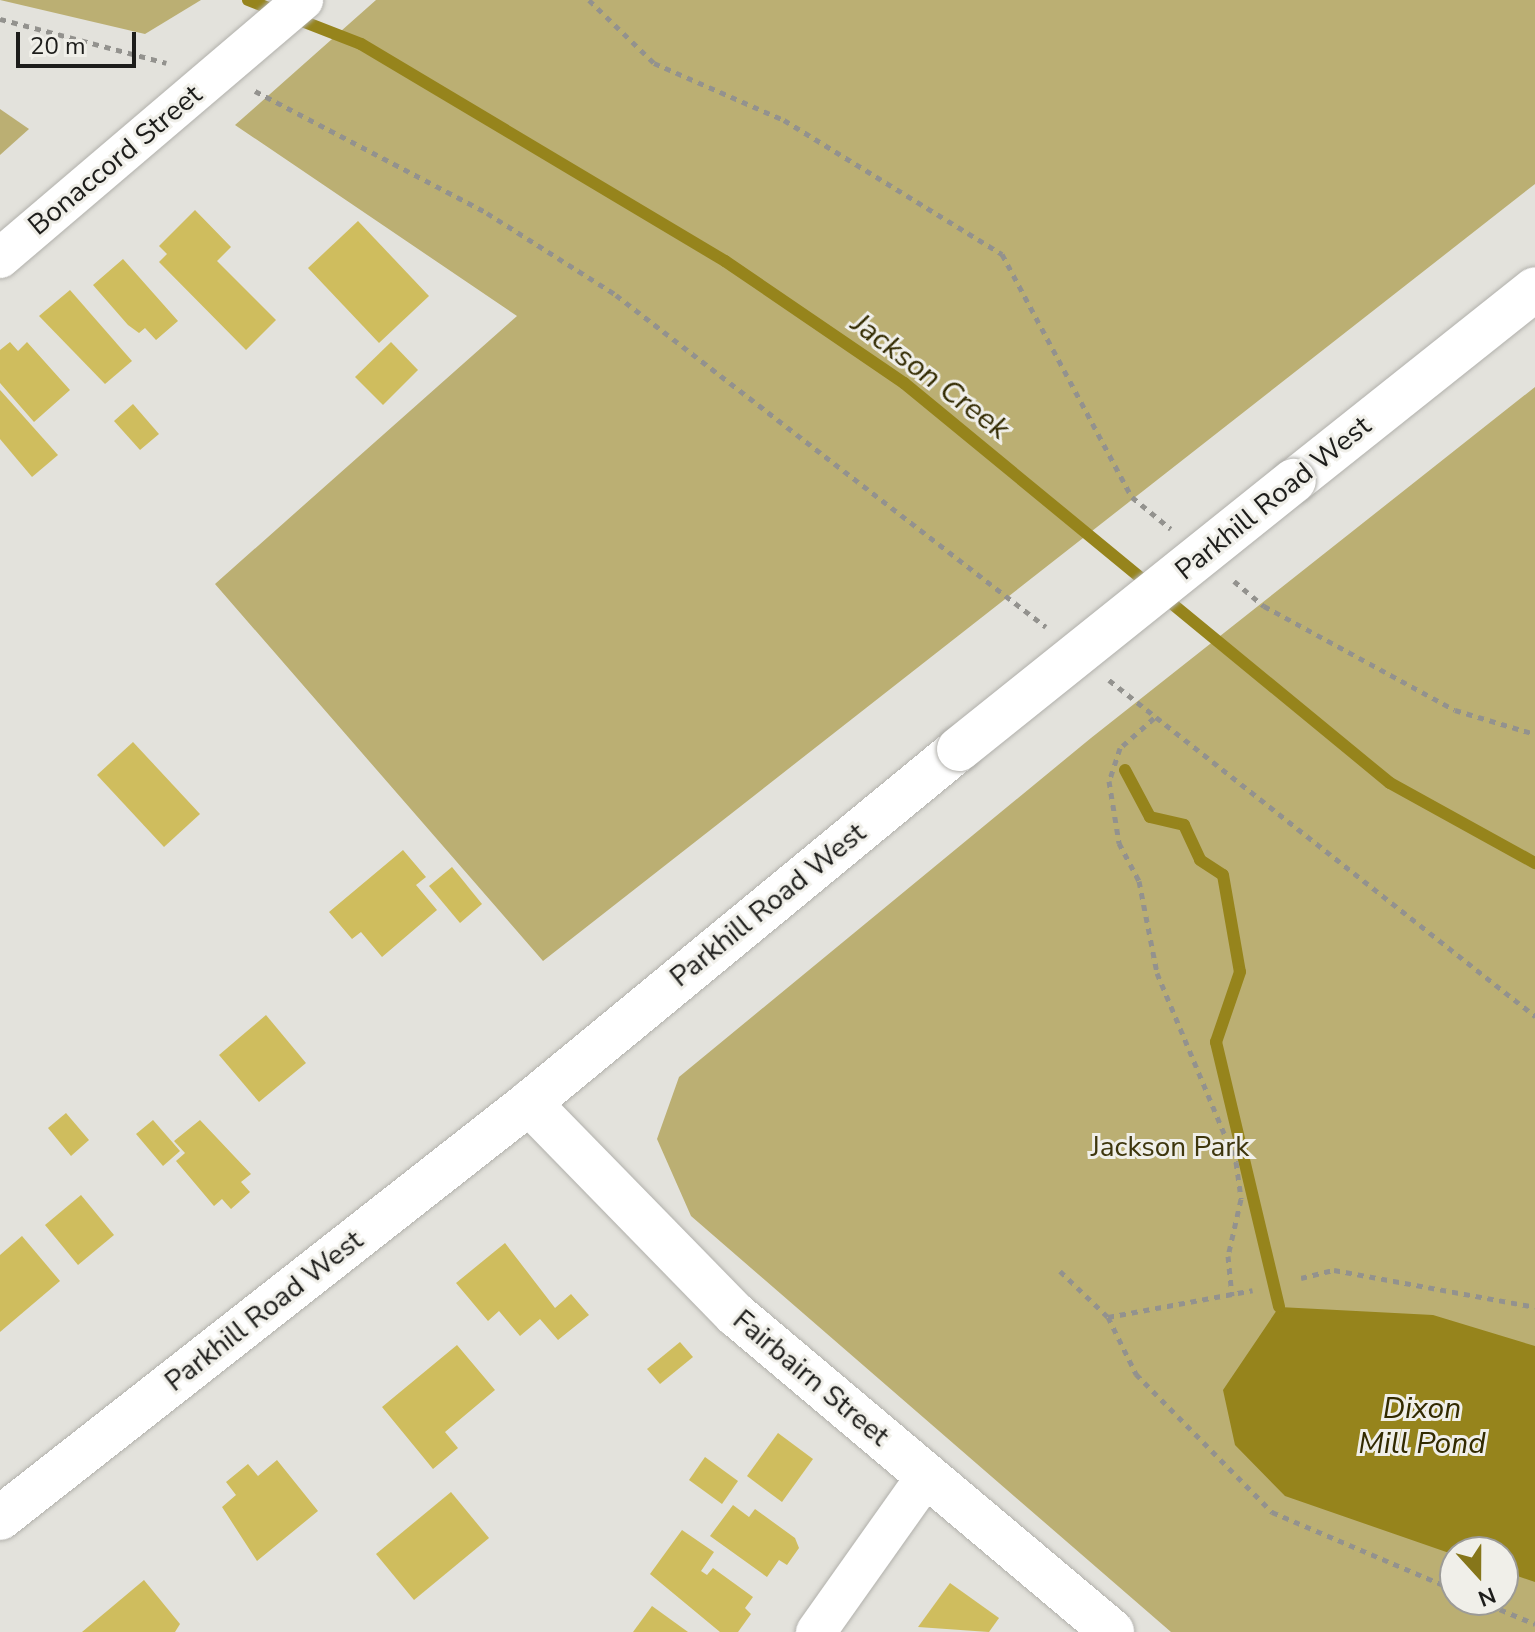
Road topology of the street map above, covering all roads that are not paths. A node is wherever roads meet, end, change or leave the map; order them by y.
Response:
1 (303, 0) edge
2 (0, 258) edge
3 (1535, 289) edge
4 (529, 1103) junction
5 (927, 1475) junction
6 (0, 1518) edge
7 (816, 1632) edge
8 (1112, 1632) edge

1 - 2 street, Bonaccord Street
3 - 4 main road, Parkhill Road West, bridge
4 - 5 main road, Fairbairn Street
4 - 6 main road, Parkhill Road West
5 - 7 street
5 - 8 main road, Fairbairn Street

